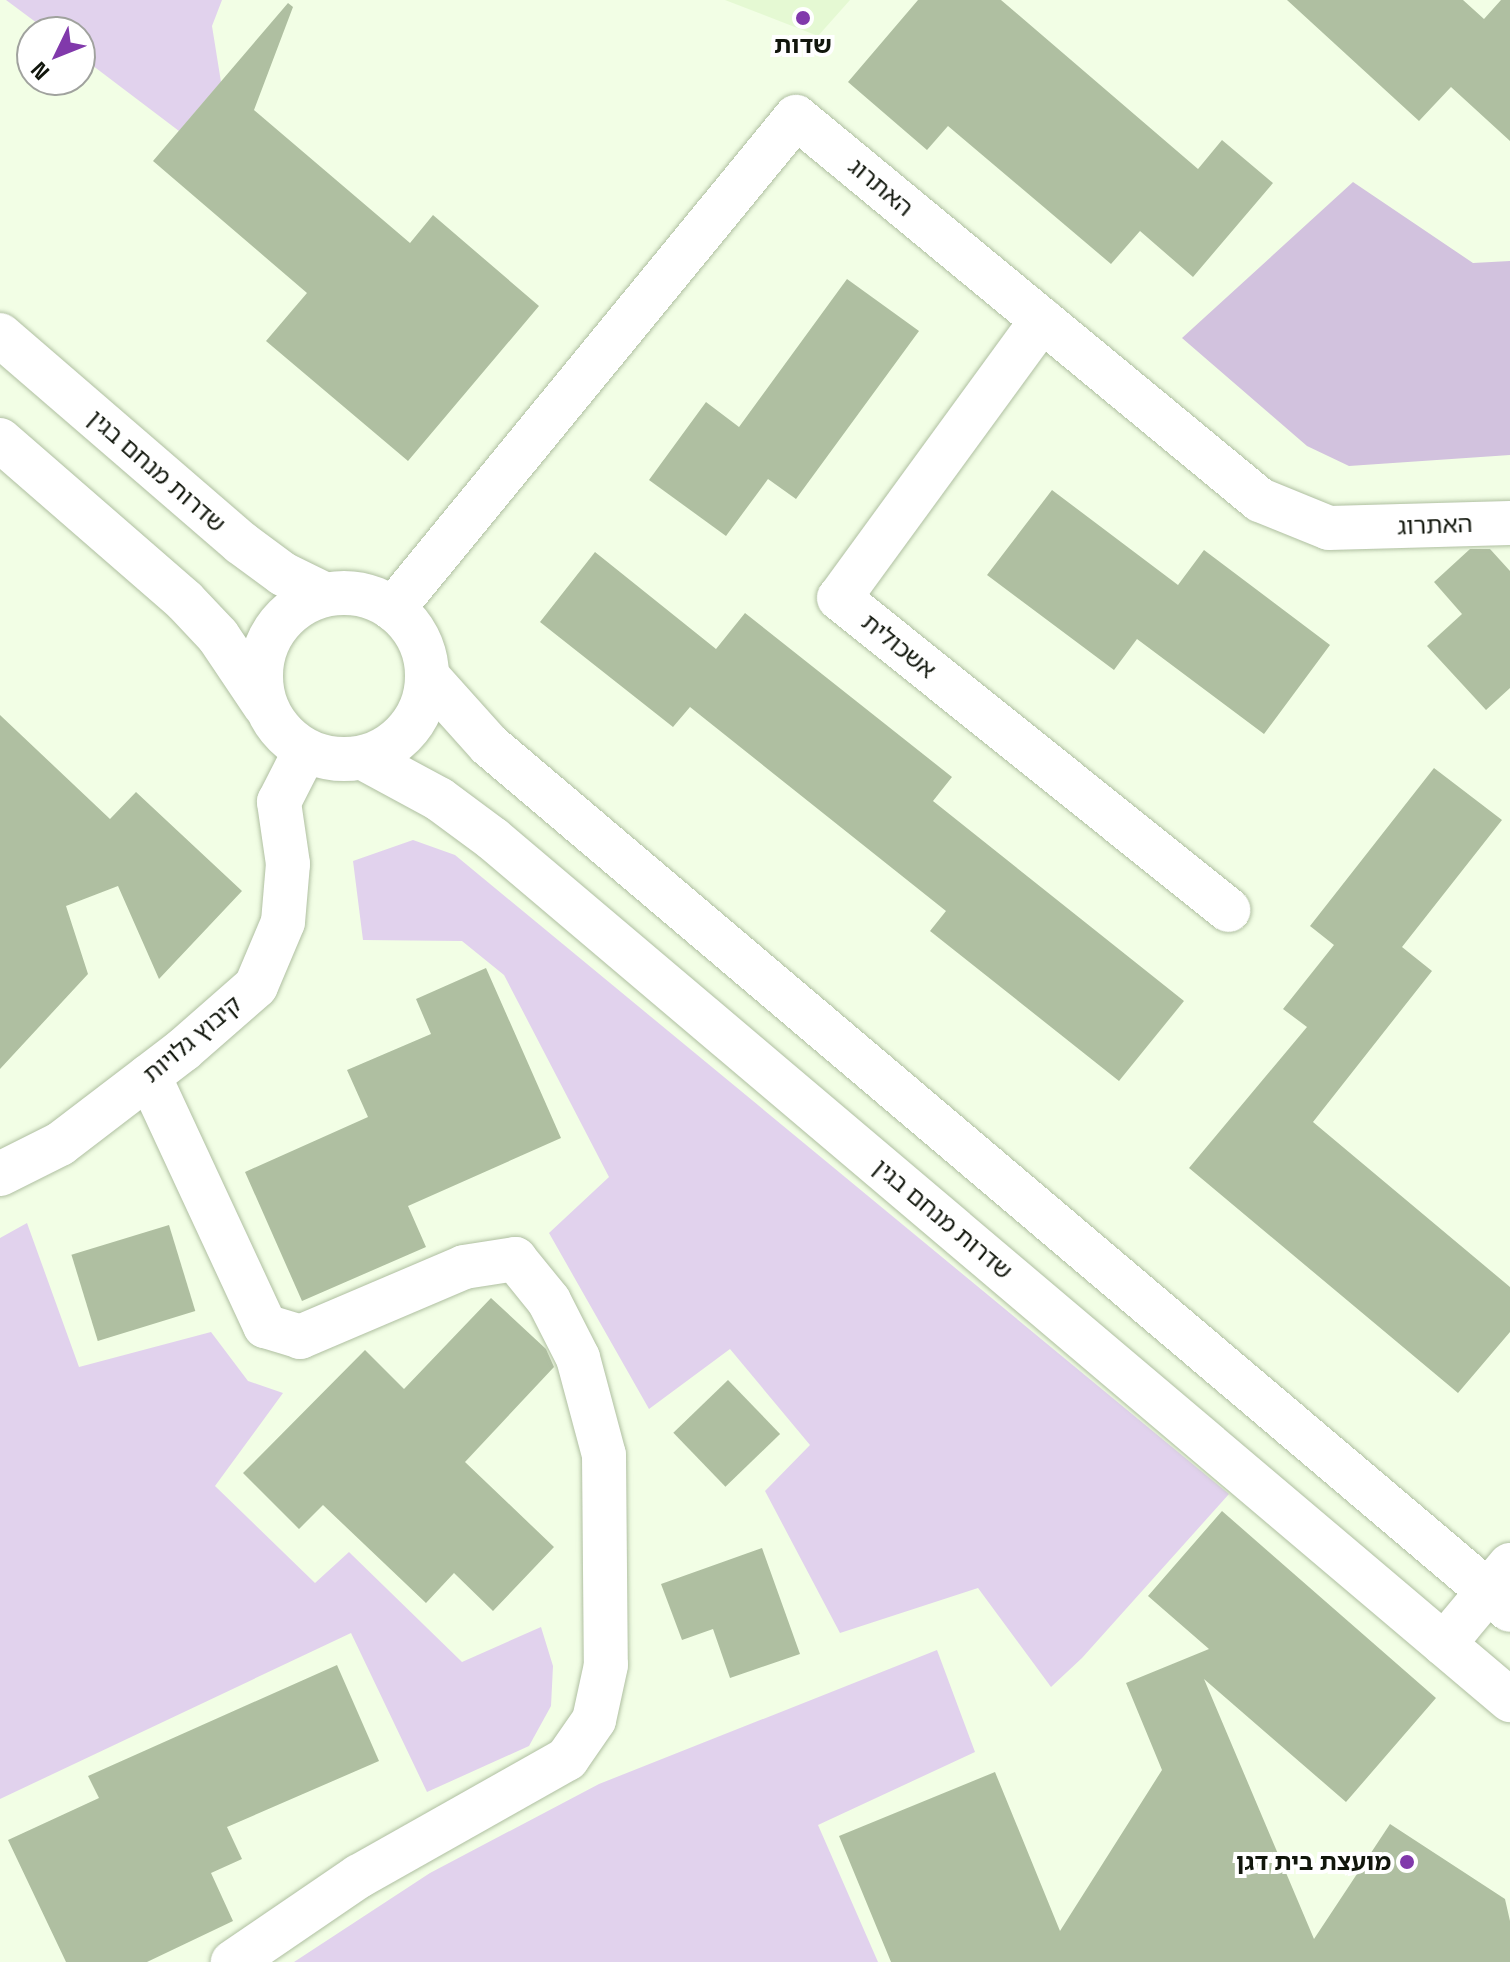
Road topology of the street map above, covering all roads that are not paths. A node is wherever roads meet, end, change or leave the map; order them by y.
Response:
1 (1042, 320) junction
2 (0, 335) edge
3 (0, 440) edge
4 (1510, 523) edge
5 (324, 594) junction
6 (393, 609) junction
7 (428, 677) junction
8 (266, 707) junction
9 (305, 751) junction
10 (363, 758) junction
11 (1228, 910) dead end
12 (149, 1076) junction
13 (0, 1174) edge
14 (1502, 1589) edge
15 (1444, 1644) junction
16 (1510, 1700) edge
17 (233, 1962) edge

1 - 4 street, האתרוג
1 - 6 street, האתרוג
1 - 11 street, אשכולית
2 - 5 street, שדרות מנחם בגין
3 - 8 street
5 - 6 street
5 - 8 street
6 - 7 street
7 - 10 street
7 - 14 street
8 - 9 street
9 - 10 street
9 - 12 street, קיבוץ גלויות
10 - 15 street, שדרות מנחם בגין
12 - 13 street, קיבוץ גלויות
12 - 17 street
14 - 15 street
15 - 16 street, שדרות מנחם בגין

